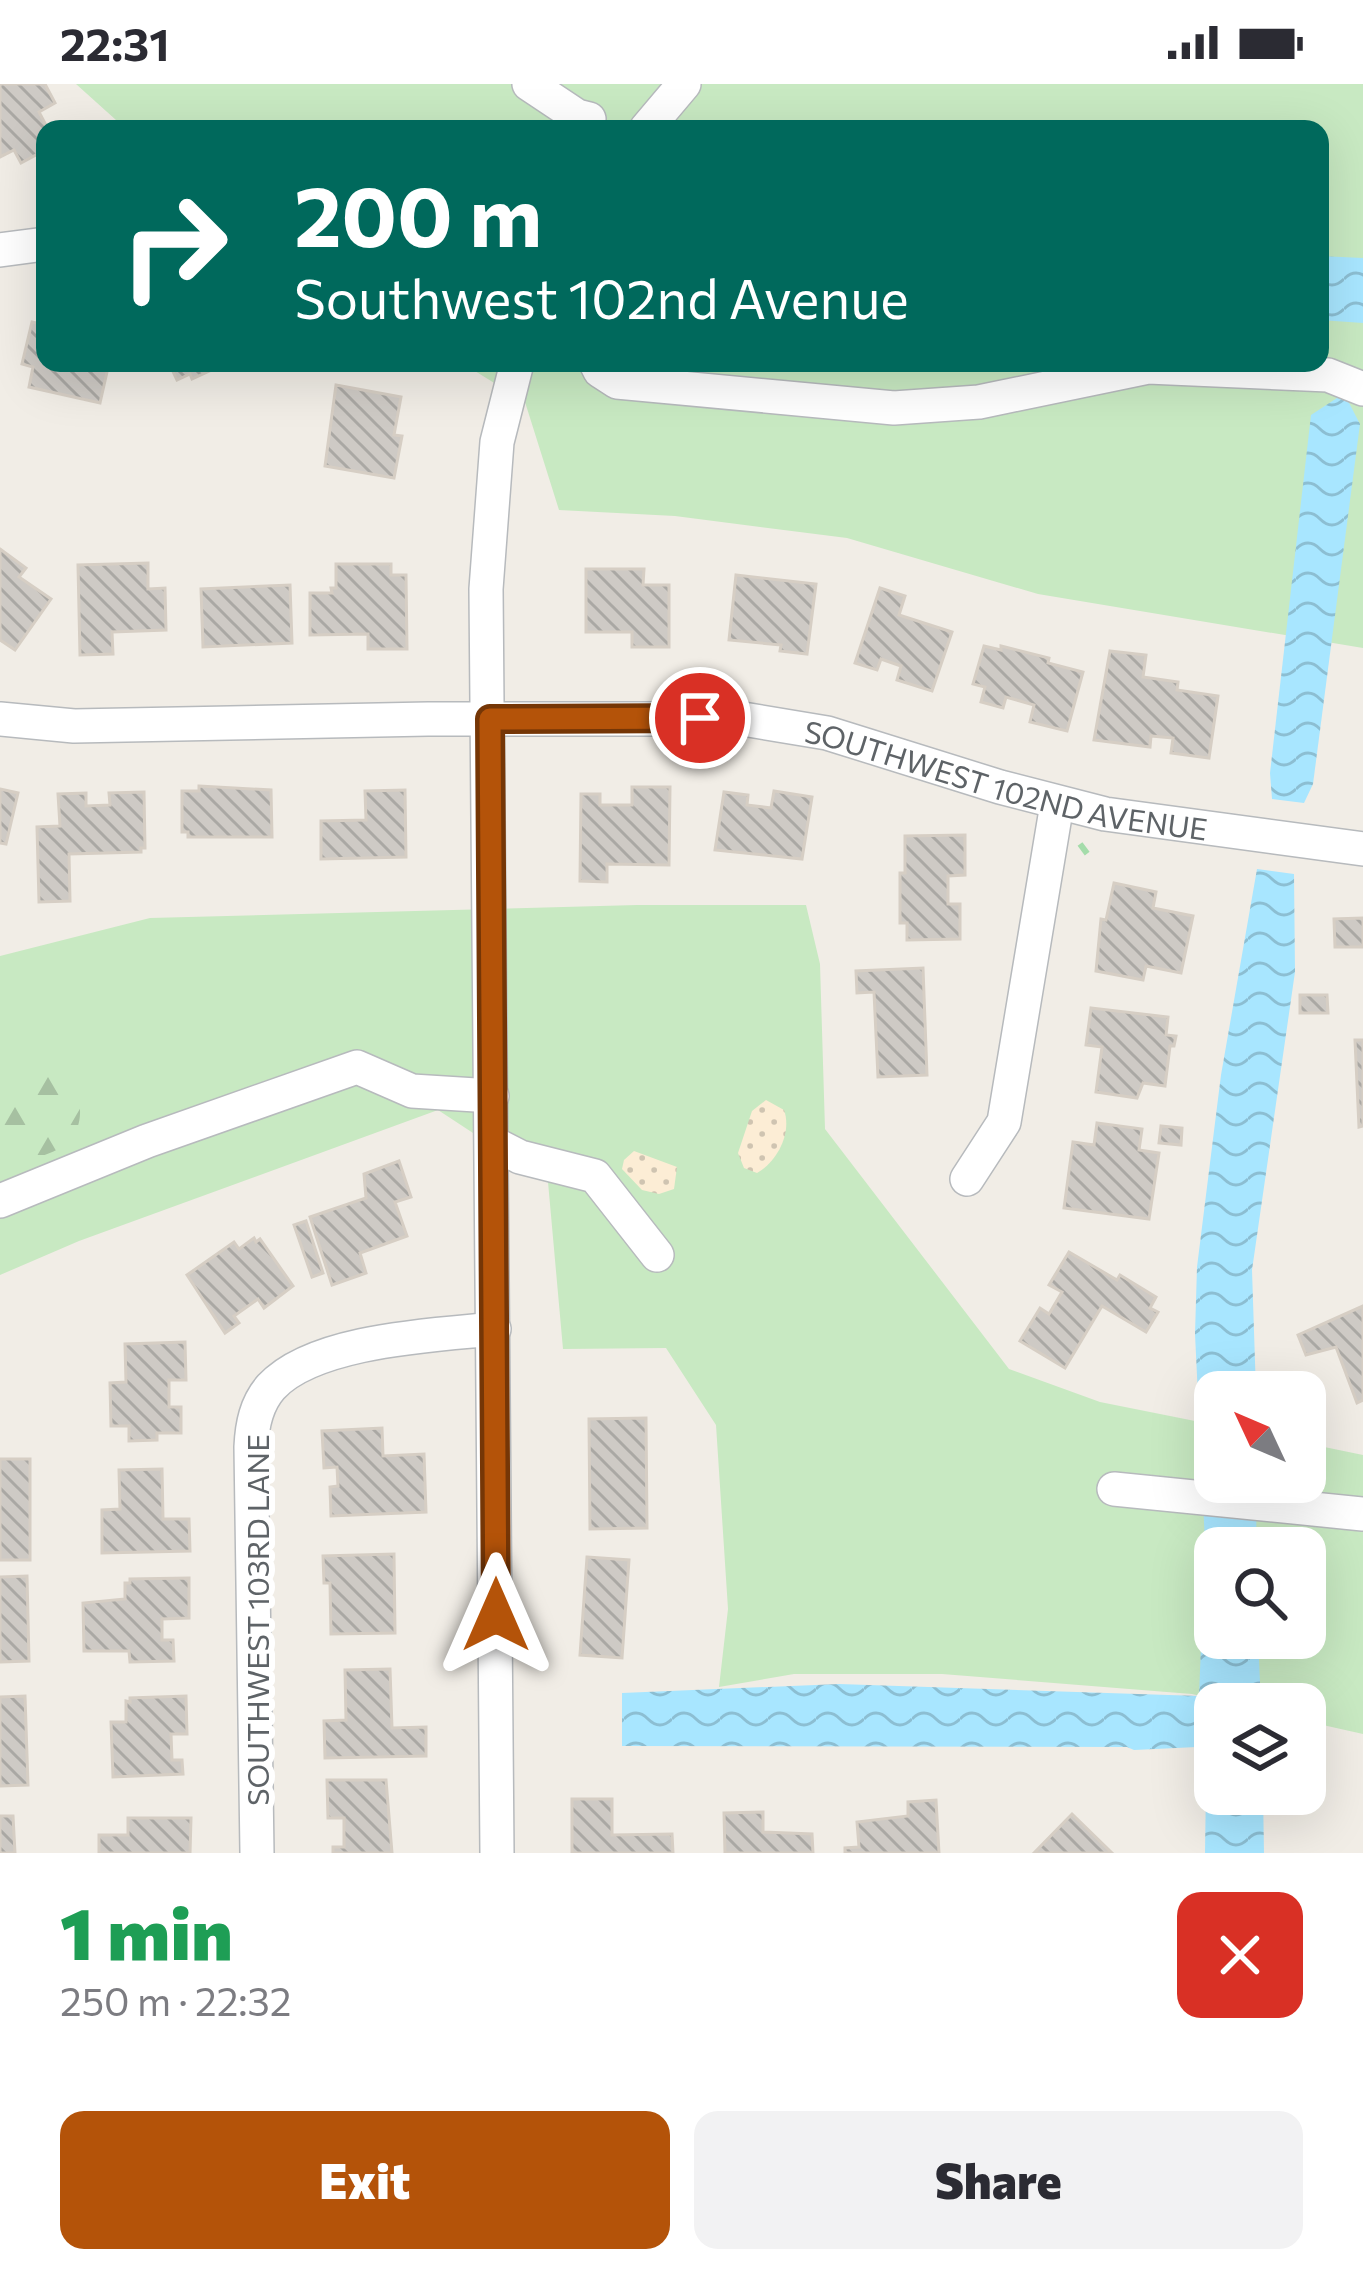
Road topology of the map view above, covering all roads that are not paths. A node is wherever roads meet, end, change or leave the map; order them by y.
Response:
1 (529, 84) edge
2 (684, 84) edge
3 (589, 119) dead end
4 (654, 120) edge
5 (36, 245) edge
6 (0, 250) edge
7 (515, 372) edge
8 (602, 372) edge
9 (1124, 372) edge
10 (1260, 372) edge
11 (1363, 389) edge
12 (0, 719) edge
13 (490, 719) junction
14 (1057, 804) junction
15 (1363, 849) edge
16 (492, 1096) junction
17 (493, 1143) junction
18 (967, 1179) dead end
19 (0, 1202) edge
20 (657, 1255) dead end
21 (494, 1329) junction
22 (1114, 1489) dead end
23 (1363, 1514) edge
24 (257, 1853) edge
25 (497, 1853) edge

1 - 3 street
2 - 4 street
5 - 6 street
7 - 13 street
8 - 9 street
10 - 11 street
12 - 13 street, SOUTHWEST 102ND AVENUE
13 - 14 street, SOUTHWEST 102ND AVENUE
13 - 16 street
14 - 15 street, SOUTHWEST 102ND AVENUE
14 - 18 street
16 - 17 street
16 - 19 street
17 - 20 street
17 - 21 street
21 - 24 street, SOUTHWEST 103RD LANE
21 - 25 street
22 - 23 street

